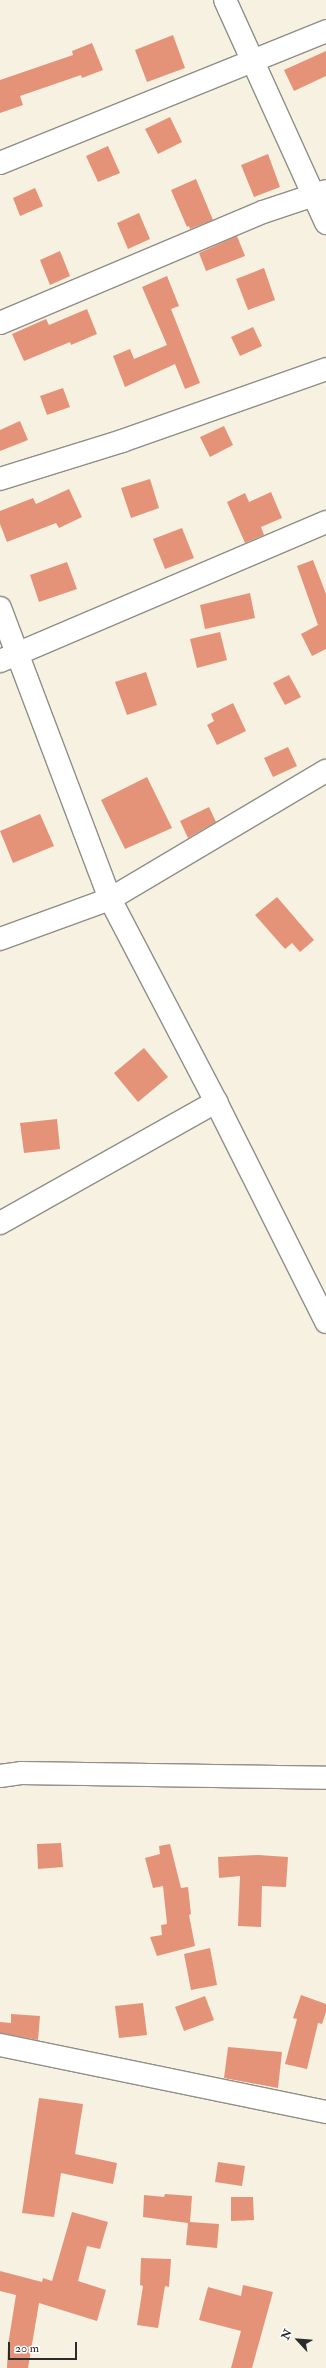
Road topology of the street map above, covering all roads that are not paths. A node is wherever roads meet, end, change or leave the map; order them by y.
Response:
1 (225, 0) edge
2 (326, 31) edge
3 (252, 63) junction
4 (0, 163) edge
5 (320, 194) edge
6 (326, 223) edge
7 (0, 323) edge
8 (326, 369) edge
9 (0, 479) edge
10 (326, 522) edge
11 (0, 608) edge
12 (9, 658) edge
13 (326, 771) edge
14 (110, 899) junction
15 (0, 939) edge
16 (216, 1102) junction
17 (0, 1223) edge
18 (326, 1322) edge
19 (0, 1776) edge
20 (326, 1778) edge
21 (0, 2045) edge
22 (326, 2112) edge

1 - 3 street
2 - 3 street
3 - 4 street
3 - 5 street
5 - 6 street
5 - 7 street
8 - 9 street
10 - 12 street
11 - 12 street
12 - 14 street
13 - 14 street
14 - 15 street
14 - 16 street
16 - 17 street
16 - 18 street
19 - 20 street
21 - 22 street

